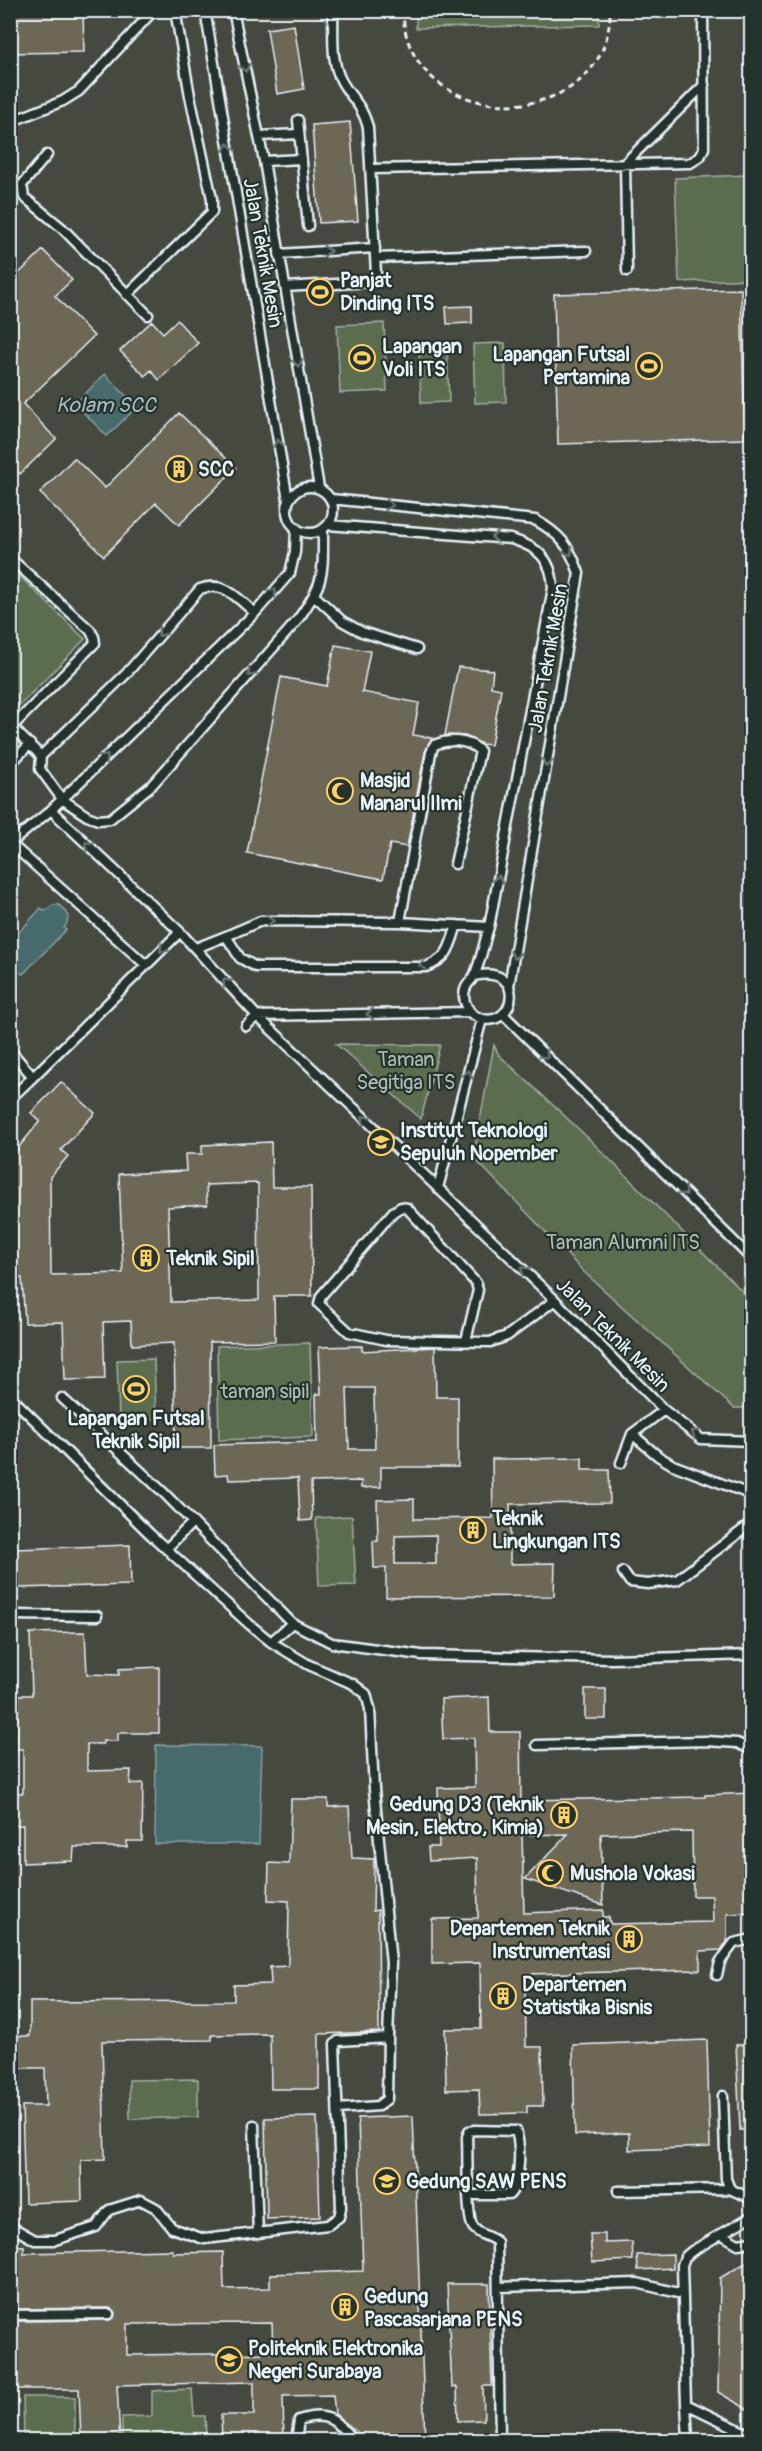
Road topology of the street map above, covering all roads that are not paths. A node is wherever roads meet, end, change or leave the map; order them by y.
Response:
1 (154, 10) edge
2 (175, 10) edge
3 (205, 10) edge
4 (233, 10) edge
5 (333, 10) edge
6 (703, 10) edge
7 (704, 85) junction
8 (298, 120) dead end
9 (10, 122) edge
10 (299, 134) junction
11 (259, 136) junction
12 (48, 155) dead end
13 (301, 159) junction
14 (264, 161) junction
15 (625, 163) junction
16 (371, 169) junction
17 (308, 226) dead end
18 (375, 248) junction
19 (586, 251) dead end
20 (279, 254) junction
21 (376, 258) junction
22 (627, 271) dead end
23 (285, 287) junction
24 (127, 295) junction
25 (148, 315) dead end
26 (319, 488) junction
27 (331, 499) junction
28 (288, 500) junction
29 (325, 527) junction
30 (296, 528) junction
31 (10, 558) edge
32 (315, 596) junction
33 (255, 613) junction
34 (417, 649) dead end
35 (11, 726) edge
36 (30, 744) junction
37 (41, 756) junction
38 (10, 764) edge
39 (62, 799) junction
40 (51, 810) junction
41 (11, 843) edge
42 (455, 864) dead end
43 (400, 922) junction
44 (457, 925) junction
45 (489, 927) junction
46 (180, 932) junction
47 (226, 936) junction
48 (196, 948) junction
49 (146, 965) junction
50 (474, 976) junction
51 (509, 986) junction
52 (470, 1012) junction
53 (504, 1014) junction
54 (257, 1016) junction
55 (482, 1019) junction
56 (246, 1026) dead end
57 (10, 1050) edge
58 (33, 1077) junction
59 (10, 1099) edge
60 (438, 1188) junction
61 (752, 1259) edge
62 (555, 1300) junction
63 (466, 1341) junction
64 (10, 1396) edge
65 (62, 1398) dead end
66 (664, 1410) junction
67 (632, 1434) junction
68 (752, 1442) edge
69 (621, 1463) dead end
70 (752, 1495) edge
71 (193, 1522) junction
72 (752, 1523) edge
73 (166, 1549) junction
74 (623, 1572) dead end
75 (10, 1615) edge
76 (97, 1616) dead end
77 (292, 1623) junction
78 (271, 1642) junction
79 (752, 1655) edge
80 (537, 1745) dead end
81 (752, 1750) edge
82 (752, 1939) edge
83 (717, 1976) dead end
84 (388, 2038) junction
85 (723, 2096) dead end
86 (338, 2109) junction
87 (10, 2122) edge
88 (254, 2125) dead end
89 (10, 2147) edge
90 (730, 2189) junction
91 (618, 2191) dead end
92 (470, 2195) junction
93 (752, 2199) edge
94 (752, 2216) edge
95 (10, 2226) edge
96 (258, 2234) junction
97 (721, 2234) junction
98 (752, 2242) edge
99 (498, 2287) junction
100 (682, 2294) junction
101 (109, 2314) dead end
102 (10, 2315) edge
103 (686, 2404) junction
104 (752, 2436) edge
105 (296, 2440) edge
106 (352, 2440) edge
107 (500, 2440) edge
108 (688, 2440) edge

1 - 9 lane
2 - 24 lane
28 -> 3 lane, Jalan Teknik Mesin
4 -> 11 lane, Jalan Teknik Mesin
5 - 16 lane
6 - 7 lane
7 - 15 lane
7 - 15 lane
8 - 10 lane
10 - 11 lane
10 - 13 lane
11 - 14 lane, Jalan Teknik Mesin
12 - 24 lane
13 - 14 lane
13 - 17 lane
14 - 20 lane, Jalan Teknik Mesin
15 - 16 lane
15 - 22 lane
16 - 18 lane
20 -> 18 lane
18 - 21 lane
19 - 21 lane
20 - 23 lane, Jalan Teknik Mesin
21 - 23 lane
23 -> 26 lane, Jalan Teknik Mesin
24 - 25 lane
26 - 27 lane
26 - 28 lane
27 - 29 lane
27 -> 51 lane, Jalan Teknik Mesin
28 - 30 lane, Jalan Teknik Mesin
29 - 30 lane, Jalan Teknik Mesin
29 - 32 lane
45 -> 29 lane, Jalan Teknik Mesin
33 -> 30 lane
31 - 35 lane
32 - 34 lane
32 -> 39 lane
33 -> 37 lane
39 -> 33 lane
35 - 36 lane
36 - 37 lane
36 - 38 lane
37 - 39 lane
39 - 40 lane
40 - 41 lane
46 -> 40 lane, Jalan Teknik Mesin
41 - 49 lane
42 - 43 lane
43 - 44 lane
47 -> 43 lane
44 - 45 lane
44 -> 47 lane
45 - 50 lane, Jalan Teknik Mesin
46 - 48 lane, Jalan Teknik Mesin
46 -> 49 lane
47 - 48 lane
54 -> 48 lane, Jalan Teknik Mesin
49 - 58 lane
50 - 51 lane
50 - 52 lane
51 - 53 lane
52 -> 54 lane
52 - 55 lane
53 - 55 lane
53 -> 61 lane
54 - 56 lane
60 -> 54 lane, Jalan Teknik Mesin
60 -> 55 lane
57 - 58 lane
58 - 59 lane
62 -> 60 lane, Jalan Teknik Mesin
62 - 63 lane
62 - 66 lane, Jalan Teknik Mesin
63 - 63 lane
64 - 73 lane
65 - 71 lane
66 - 67 lane
68 -> 66 lane, Jalan Teknik Mesin
67 - 69 lane
67 - 70 lane
71 - 73 lane
71 - 77 lane
72 - 74 lane
73 - 78 lane
75 - 76 lane
77 - 78 lane
77 - 79 lane
78 - 84 lane
80 - 81 lane
82 - 83 lane
84 - 86 lane
84 - 86 lane
85 - 90 lane
86 - 96 lane
87 - 89 lane
88 - 96 lane
90 - 91 lane
90 - 93 lane
92 - 92 lane
92 - 99 lane
94 - 97 lane
95 - 96 lane
97 - 98 lane
97 - 100 lane
99 - 100 lane
99 - 107 lane
100 - 103 lane
101 - 102 lane
103 - 104 lane
103 - 108 lane
105 - 106 lane

